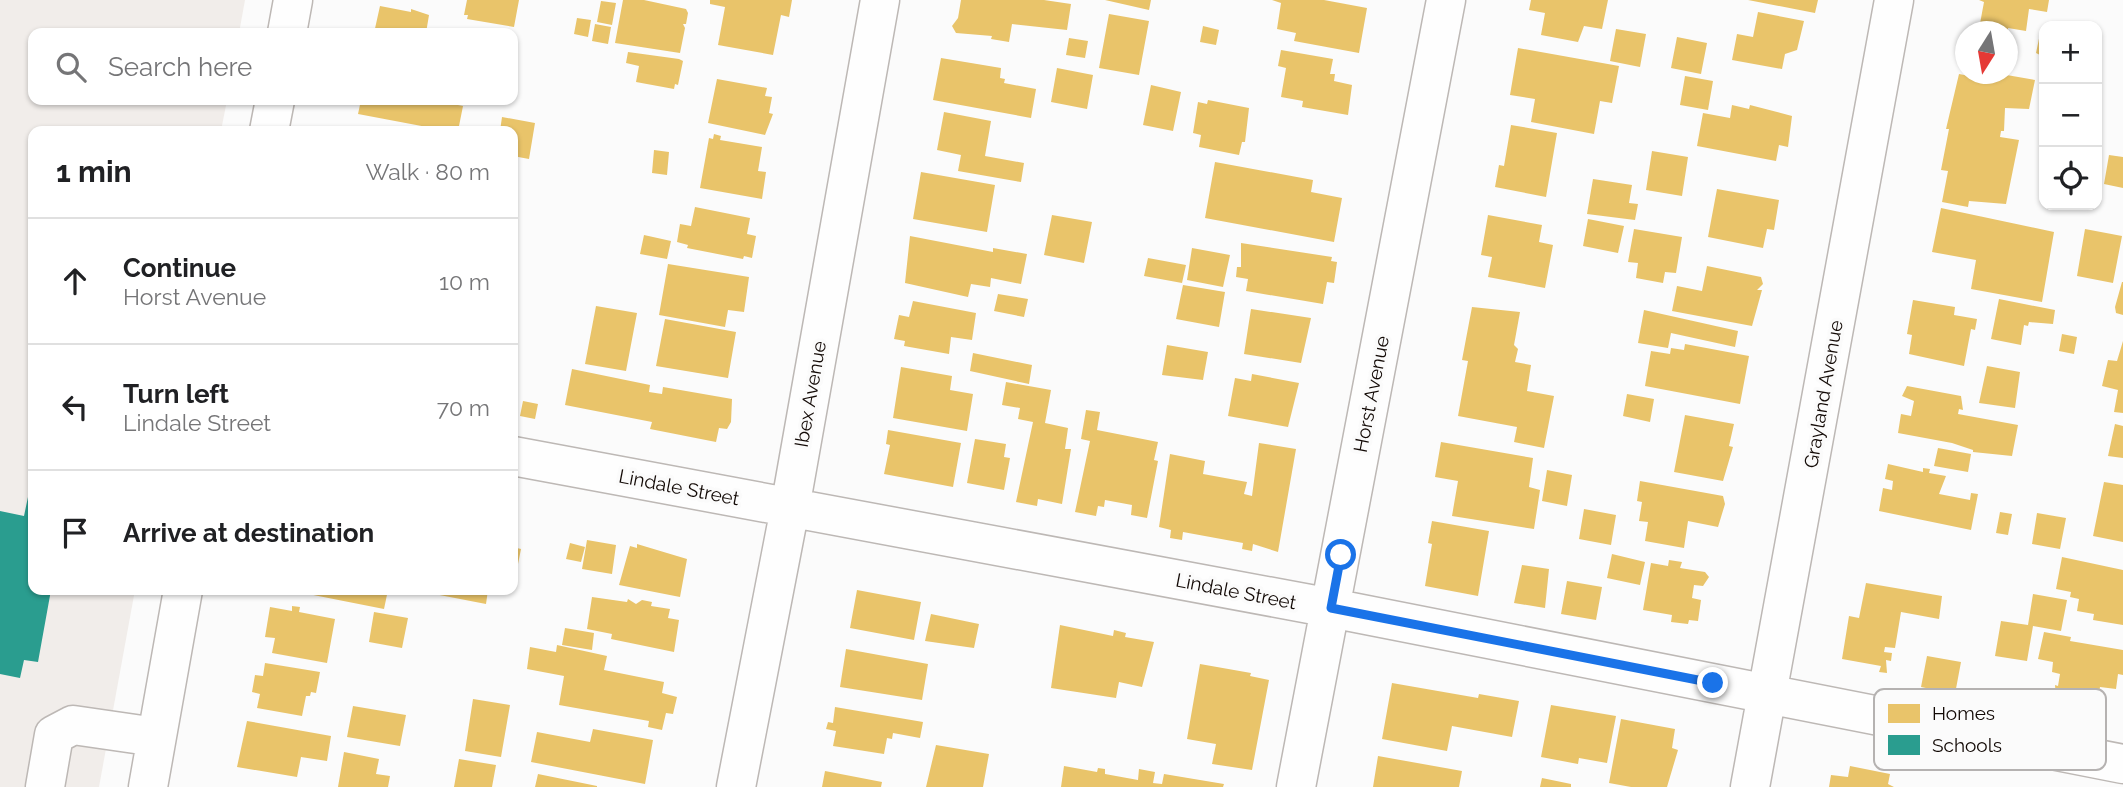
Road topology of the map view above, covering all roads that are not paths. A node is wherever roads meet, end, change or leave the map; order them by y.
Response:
1 (293, 0) edge
2 (880, 0) edge
3 (1446, 0) edge
4 (1894, 0) edge
5 (288, 28) edge
6 (274, 105) edge
7 (270, 126) edge
8 (518, 457) edge
9 (790, 508) junction
10 (182, 595) edge
11 (1331, 608) junction
12 (1768, 695) junction
13 (1874, 716) edge
14 (156, 737) junction
15 (45, 787) edge
16 (148, 787) edge
17 (736, 787) edge
18 (1296, 787) edge
19 (1750, 787) edge

1 - 5 street
2 - 9 street, Ibex Avenue
3 - 11 street, Horst Avenue
4 - 12 street, Grayland Avenue
6 - 7 street
8 - 9 street, Lindale Street
9 - 11 street, Lindale Street
9 - 17 street, Ibex Avenue
10 - 14 street
11 - 12 street, Lindale Street
11 - 18 street, Horst Avenue
12 - 13 street, Lindale Street
12 - 19 street, Grayland Avenue
14 - 15 street
14 - 16 street

